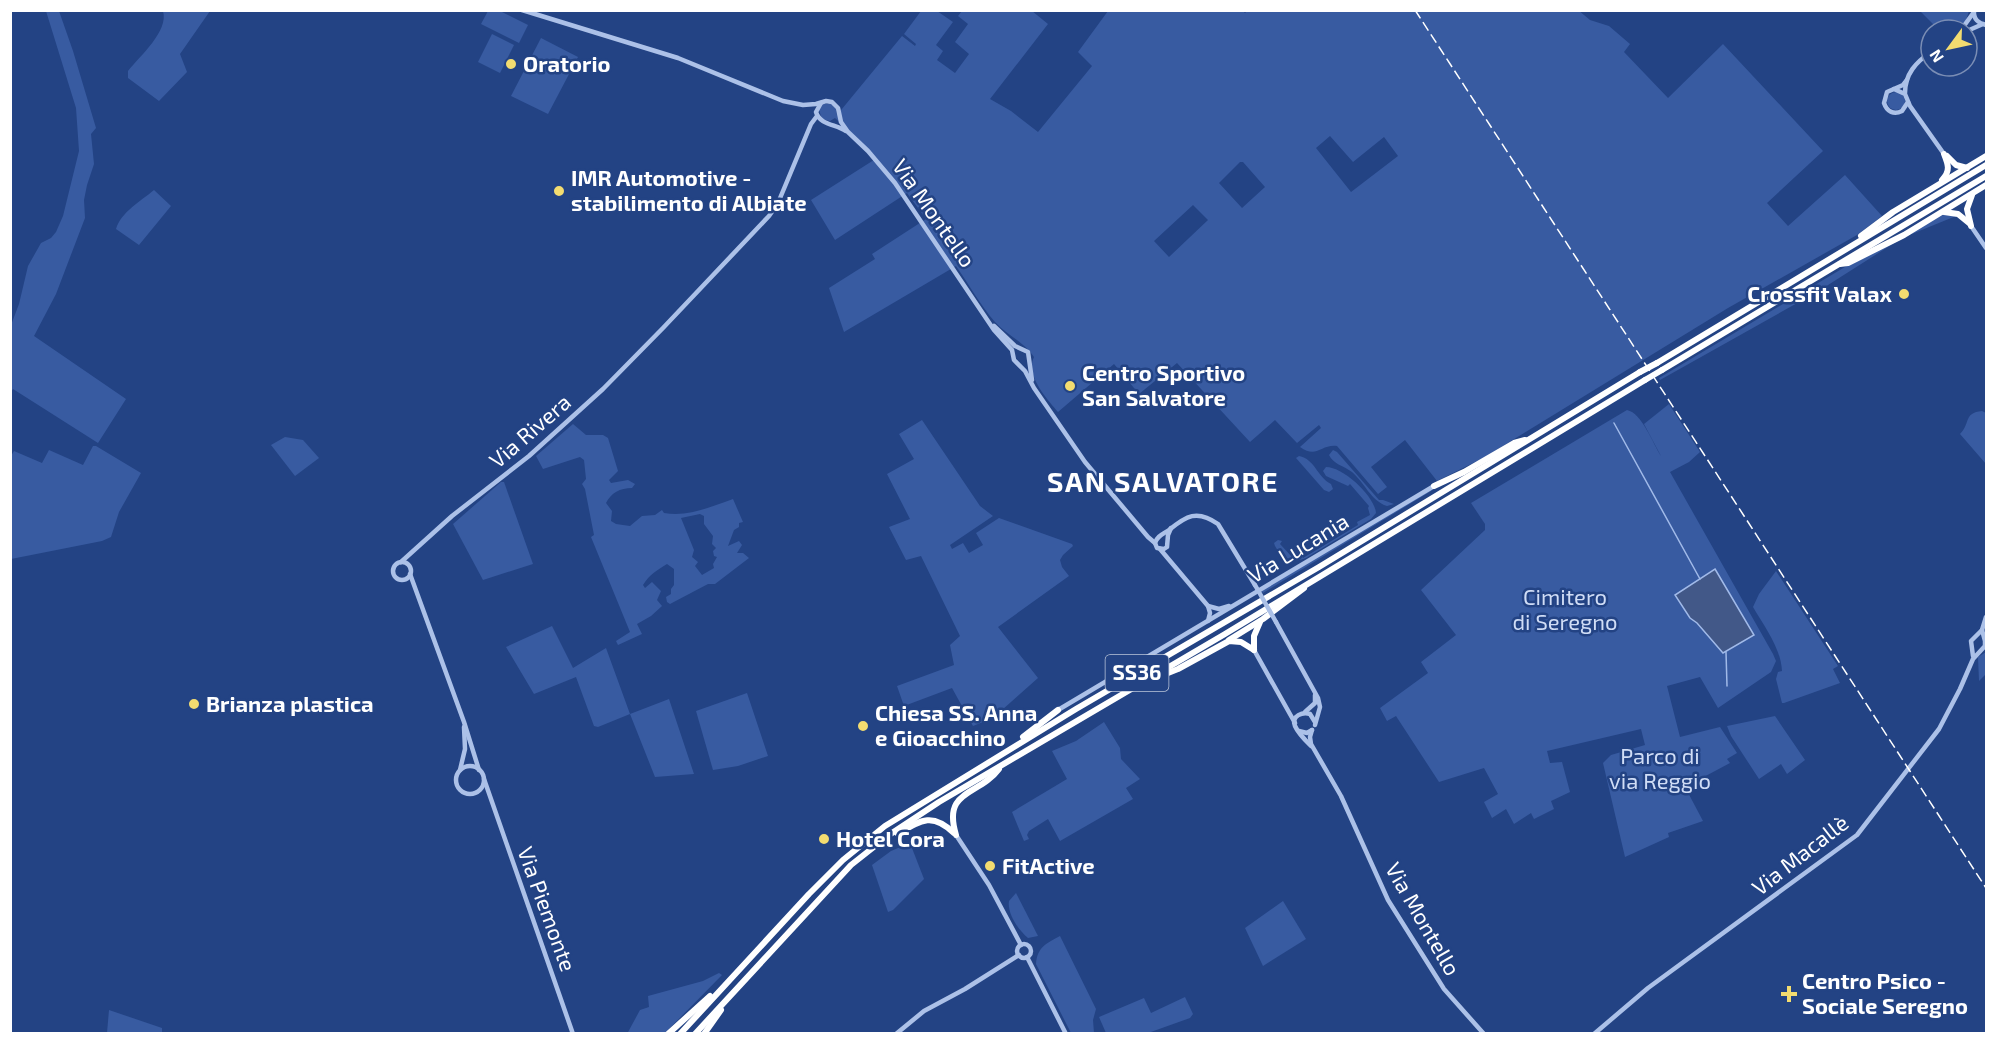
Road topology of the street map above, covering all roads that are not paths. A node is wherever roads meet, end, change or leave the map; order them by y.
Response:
1 (522, 10) edge
2 (1974, 11) edge
3 (1985, 25) edge
4 (1919, 62) edge
5 (1907, 80) junction
6 (1894, 89) junction
7 (1905, 93) junction
8 (1908, 101) junction
9 (821, 103) junction
10 (802, 105) junction
11 (1902, 111) junction
12 (1914, 112) junction
13 (839, 114) junction
14 (818, 117) junction
15 (829, 123) junction
16 (848, 132) junction
17 (1944, 154) junction
18 (1986, 156) edge
19 (1986, 165) edge
20 (1967, 168) junction
21 (1986, 176) edge
22 (1939, 184) junction
23 (1986, 185) edge
24 (1977, 191) junction
25 (1938, 214) junction
26 (1967, 219) junction
27 (1971, 226) joint
28 (1986, 248) edge
29 (1833, 257) junction
30 (1838, 265) junction
31 (986, 317) junction
32 (1020, 349) junction
33 (1013, 355) junction
34 (1029, 360) junction
35 (1020, 365) junction
36 (1034, 388) junction
37 (1533, 436) junction
38 (1434, 486) joint
39 (1172, 528) junction
40 (1146, 534) junction
41 (1160, 536) junction
42 (1168, 540) junction
43 (1155, 543) junction
44 (1163, 549) junction
45 (412, 553) junction
46 (401, 562) junction
47 (409, 566) junction
48 (410, 574) junction
49 (402, 579) junction
50 (1313, 579) junction
51 (415, 589) junction
52 (1250, 596) junction
53 (1208, 606) junction
54 (1986, 617) edge
55 (1208, 621) junction
56 (1260, 621) junction
57 (1982, 630) junction
58 (1977, 636) junction
59 (1983, 638) junction
60 (1223, 643) junction
61 (1973, 648) junction
62 (1254, 650) junction
63 (1980, 650) junction
64 (1973, 658) junction
65 (1151, 678) junction
66 (1315, 692) junction
67 (1288, 708) junction
68 (1058, 710) joint
69 (1302, 713) junction
70 (464, 722) junction
71 (1294, 723) junction
72 (1313, 728) junction
73 (1299, 731) junction
74 (1313, 748) junction
75 (1000, 755) junction
76 (1002, 765) junction
77 (460, 770) junction
78 (479, 770) junction
79 (484, 779) junction
80 (477, 792) junction
81 (490, 797) junction
82 (889, 835) junction
83 (956, 835) junction
84 (1021, 945) junction
85 (1019, 955) junction
86 (1027, 957) junction
87 (729, 981) junction
88 (739, 986) junction
89 (573, 1034) edge
90 (668, 1034) edge
91 (680, 1034) edge
92 (695, 1034) edge
93 (704, 1034) edge
94 (896, 1034) edge
95 (1066, 1034) edge
96 (1484, 1034) edge
97 (1594, 1034) edge

1 - 10 street
2 - 3 street
4 - 5 street
5 - 6 street
5 - 7 street
6 - 7 street
6 - 11 street
7 - 8 street
8 - 11 street
8 - 12 street
9 - 10 street
9 - 13 street
9 - 14 street
10 - 14 street
11 - 12 street
12 - 17 street
13 - 15 street
13 - 16 street, Via Montello
14 - 15 street
14 - 45 street, Via Rivera
15 - 16 street, Via Montello
16 - 31 street, Via Montello
17 - 20 highway
17 - 22 highway
18 - 20 highway
19 - 29 highway, SS36
20 - 22 highway
21 - 30 highway, SS36
22 - 29 highway
23 - 24 highway
24 - 25 highway
24 - 26 highway
25 - 26 highway
25 - 30 highway
26 - 27 highway
27 - 28 street
29 - 37 highway, SS36, bridge
30 - 50 highway, SS36, bridge
31 - 32 street, Via Montello
31 - 33 street, Via Montello
32 - 33 street
32 - 34 street
33 - 35 street
34 - 35 street
34 - 36 street
35 - 36 street
36 - 40 street
37 - 38 highway
37 - 75 highway, SS36
38 - 52 street, Via Lucania
39 - 41 street, Via Montello
39 - 42 street
39 - 66 street, Via Montello, bridge
40 - 41 street
40 - 43 street
41 - 42 street
41 - 43 street
42 - 44 street
43 - 44 street
44 - 53 street
45 - 46 street, Via Rivera
45 - 47 street
46 - 47 street
46 - 49 street
47 - 48 street
48 - 49 street
48 - 51 street
49 - 51 street
50 - 56 highway
50 - 65 highway, SS36
51 - 70 street
52 - 53 street
52 - 55 street, Via Lucania
53 - 55 street
54 - 57 street
55 - 68 street, Via Lucania
56 - 60 highway
56 - 62 highway
57 - 58 street
57 - 59 street
58 - 59 street
58 - 61 street
59 - 63 street
60 - 62 highway
60 - 65 highway
61 - 63 street
61 - 64 street, Via Macallè
62 - 67 street
63 - 64 street, Via Macallè
64 - 97 street, Via Macallè
65 - 76 highway, SS36
66 - 69 street
66 - 72 street, Via Montello
67 - 69 street
67 - 71 street
68 - 75 highway
69 - 71 street
69 - 72 street
70 - 77 street
70 - 78 street
71 - 73 street
72 - 73 street
72 - 74 street, Via Montello
73 - 74 street, Via Montello
74 - 96 street, Via Montello
75 - 87 highway, SS36
76 - 82 highway, SS36
76 - 83 highway
77 - 78 street
77 - 80 street
78 - 79 street
79 - 80 street
79 - 81 street, Via Piemonte
80 - 81 street
81 - 89 street, Via Piemonte
82 - 83 highway
82 - 88 highway, SS36
83 - 84 street
84 - 85 street
84 - 86 street
85 - 86 street
85 - 94 street
86 - 95 street
87 - 90 highway
87 - 91 highway, SS36
88 - 92 highway, SS36
88 - 93 highway

